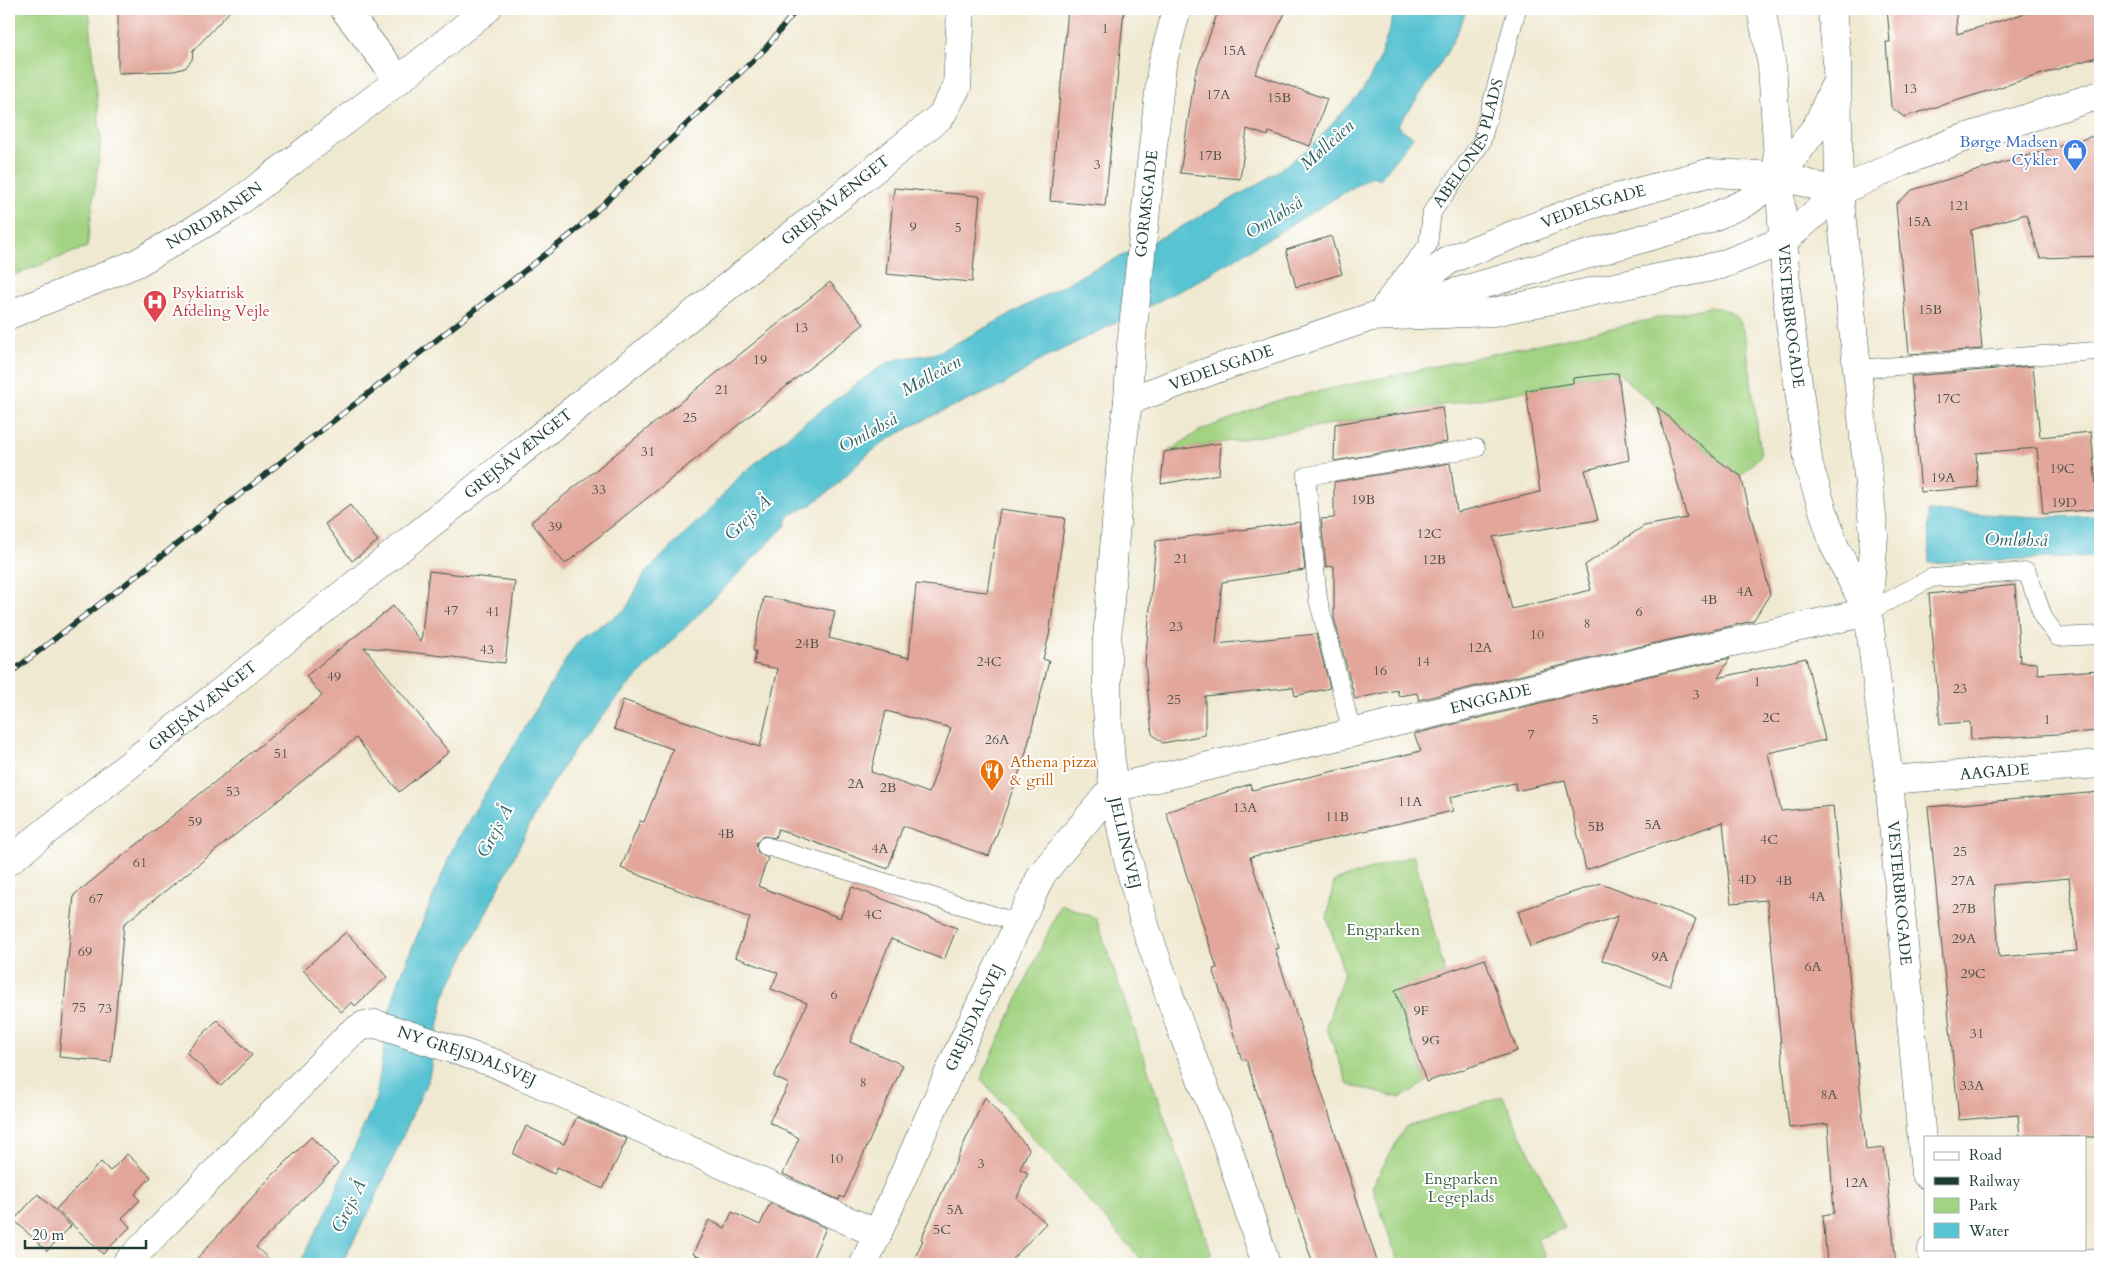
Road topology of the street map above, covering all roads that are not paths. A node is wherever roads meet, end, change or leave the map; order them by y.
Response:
1 (344, 9) edge
2 (487, 9) edge
3 (961, 9) edge
4 (1177, 9) edge
5 (1518, 9) edge
6 (1761, 9) edge
7 (1832, 9) edge
8 (1838, 78) junction
9 (399, 80) junction
10 (2100, 95) edge
11 (1780, 176) junction
12 (1839, 192) junction
13 (1785, 240) junction
14 (9, 315) edge
15 (1371, 317) junction
16 (2095, 351) dead end
17 (1857, 368) junction
18 (1128, 401) junction
19 (1476, 448) dead end
20 (1868, 612) junction
21 (2100, 635) edge
22 (1352, 733) junction
23 (2100, 764) edge
24 (1889, 780) junction
25 (1113, 788) junction
26 (766, 846) dead end
27 (9, 861) edge
28 (1019, 923) junction
29 (1924, 1163) edge
30 (878, 1234) junction
31 (1933, 1257) edge
32 (2100, 1263) edge
33 (126, 1264) edge
34 (864, 1264) edge
35 (1266, 1264) edge

1 - 9 street
2 - 9 street, NORDBANEN
3 - 27 street, GREJSÅVÆNGET
4 - 18 street, GORMSGADE
5 - 15 lane, ABELONES PLADS
6 - 11 street, VESTERBROGADE
7 - 8 street, VESTERBROGADE
8 - 11 street
8 - 12 street, VESTERBROGADE
9 - 14 street, NORDBANEN
10 - 12 street, VEDELSGADE
11 - 12 street, VEDELSGADE
11 - 13 street, VESTERBROGADE
11 - 15 street
11 - 15 street, VEDELSGADE
12 - 13 street, VEDELSGADE
12 - 17 street, VESTERBROGADE
13 - 15 street, VEDELSGADE
13 - 20 street, VESTERBROGADE
15 - 18 street, VEDELSGADE
16 - 17 lane
17 - 20 street, VESTERBROGADE
18 - 25 street, JELLINGVEJ
19 - 22 lane
20 - 21 lane
20 - 22 street, ENGGADE
20 - 24 street, VESTERBROGADE
22 - 25 street, ENGGADE
23 - 24 street, AAGADE
24 - 29 street, VESTERBROGADE
25 - 28 street, GREJSDALSVEJ
25 - 35 street, JELLINGVEJ
26 - 28 lane
28 - 30 street, GREJSDALSVEJ
30 - 33 street, NY GREJSDALSVEJ
30 - 34 street, GREJSDALSVEJ
31 - 32 street

